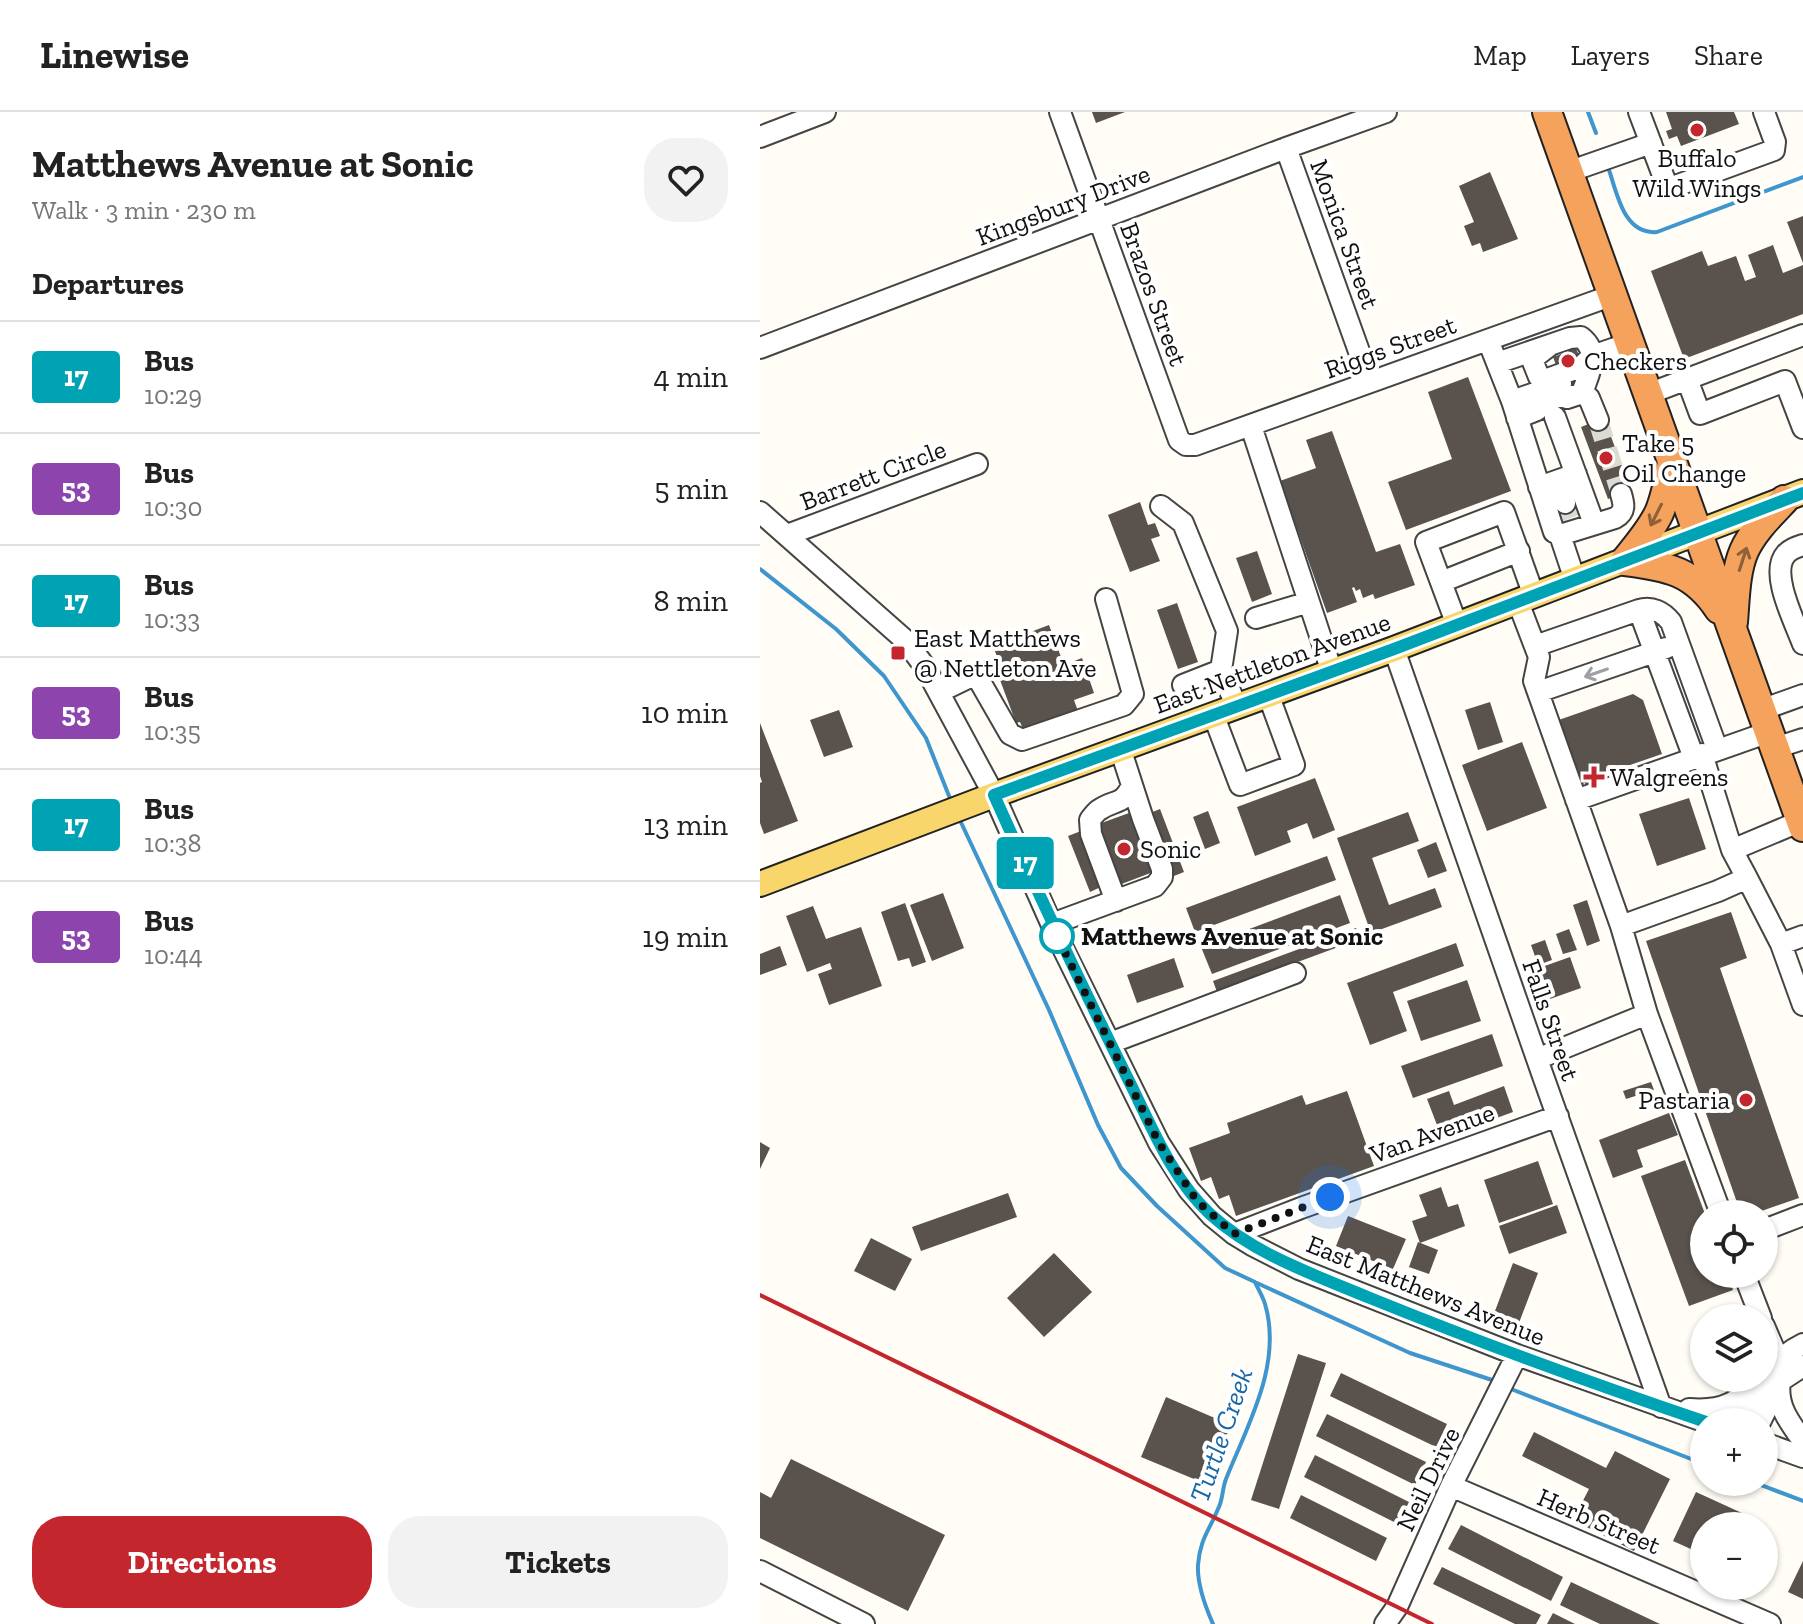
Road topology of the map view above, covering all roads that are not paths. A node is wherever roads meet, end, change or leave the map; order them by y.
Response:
1 (825, 112) edge
2 (1060, 112) edge
3 (1386, 112) edge
4 (1547, 112) edge
5 (1639, 112) edge
6 (1764, 112) edge
7 (760, 137) edge
8 (1651, 143) junction
9 (1286, 148) junction
10 (1568, 172) junction
11 (1099, 220) junction
12 (1613, 295) junction
13 (1803, 335) edge
14 (1488, 340) junction
15 (1630, 343) junction
16 (760, 348) edge
17 (1772, 348) junction
18 (1544, 350) junction
19 (1497, 363) junction
20 (1581, 376) junction
21 (1687, 379) junction
22 (1785, 381) junction
23 (1370, 382) junction
24 (1648, 394) junction
25 (1514, 409) junction
26 (1546, 414) junction
27 (1598, 420) tunnel mouth
28 (1251, 426) junction
29 (1803, 428) edge
30 (1186, 445) joint
31 (1672, 461) junction
32 (977, 464) dead end
33 (1558, 480) junction
34 (1621, 494) dead end
35 (1794, 496) edge
36 (1161, 506) dead end
37 (760, 512) edge
38 (1573, 522) junction
39 (1698, 533) junction
40 (787, 535) junction
41 (1803, 545) edge
42 (1519, 551) junction
43 (1625, 561) junction
44 (1575, 580) junction
45 (1441, 582) junction
46 (1794, 592) edge
47 (1106, 599) dead end
48 (1526, 599) junction
49 (1309, 602) junction
50 (1639, 610) junction
51 (1256, 618) dead end
52 (1457, 625) junction
53 (1733, 630) junction
54 (1679, 644) junction
55 (1803, 644) edge
56 (1535, 646) junction
57 (1394, 649) junction
58 (1655, 653) junction
59 (1221, 670) junction
60 (1332, 672) junction
61 (1183, 685) dead end
62 (939, 692) junction
63 (1538, 692) junction
64 (1268, 694) junction
65 (1803, 695) edge
66 (1236, 705) junction
67 (1213, 714) junction
68 (1768, 730) junction
69 (1803, 739) edge
70 (1120, 748) junction
71 (1705, 754) junction
72 (1132, 785) junction
73 (994, 795) junction
74 (1576, 800) junction
75 (1800, 810) edge
76 (1732, 850) junction
77 (1747, 878) junction
78 (760, 884) edge
79 (1116, 901) junction
80 (1052, 924) junction
81 (1621, 926) junction
82 (1803, 936) edge
83 (1781, 944) junction
84 (1295, 973) dead end
85 (1803, 1005) edge
86 (1647, 1014) junction
87 (1110, 1043) junction
88 (1537, 1059) junction
89 (1558, 1116) junction
90 (1716, 1200) edge
91 (1803, 1215) edge
92 (1778, 1225) edge
93 (1234, 1234) junction
94 (1803, 1344) edge
95 (1517, 1355) junction
96 (1778, 1366) edge
97 (1803, 1366) edge
98 (1778, 1372) edge
99 (1748, 1392) edge
100 (1778, 1392) edge
101 (1661, 1407) junction
102 (1690, 1417) edge
103 (1803, 1441) edge
104 (1778, 1448) edge
105 (1803, 1457) edge
106 (1451, 1486) junction
107 (760, 1571) edge
108 (864, 1624) edge
109 (1385, 1624) edge
110 (1770, 1624) edge

1 - 7 street
2 - 11 street, Brazos Street
3 - 9 street, Kingsbury Drive
4 - 10 highway
5 - 8 street
6 - 8 street
8 - 10 street
9 - 11 street, Kingsbury Drive
9 - 23 street, Monica Street
10 - 12 highway
11 - 16 street, Kingsbury Drive
11 - 30 street, Brazos Street
12 - 14 street, Riggs Street
12 - 15 highway
13 - 17 street
14 - 19 street
14 - 23 street, Riggs Street
15 - 20 street
15 - 24 highway
17 - 21 street
17 - 22 street
18 - 19 street
18 - 20 street
18 - 20 street
19 - 25 street
20 - 25 street
20 - 26 street
20 - 27 street
21 - 22 street
21 - 24 street
22 - 29 street
23 - 28 street, Riggs Street
24 - 31 highway
25 - 26 street
25 - 33 street
26 - 33 street
28 - 30 street, Riggs Street
28 - 49 street
31 - 39 highway
31 -> 43 highway
32 - 40 street, Barrett Circle
33 - 38 street
33 - 38 street
33 - 38 street
34 - 38 street
35 - 39 main road, East Nettleton Avenue
53 -> 35 highway
36 - 59 street
37 - 40 street, East Matthews Avenue
38 - 44 street
39 - 43 main road, East Nettleton Avenue
39 - 53 highway
40 - 62 street, East Matthews Avenue
41 - 46 street
42 - 45 street
42 - 45 street
42 - 48 street
43 - 44 main road, East Nettleton Avenue
43 - 53 highway
44 - 48 main road, East Nettleton Avenue
45 - 52 street
46 - 55 street
47 - 62 street
48 - 52 main road, East Nettleton Avenue
48 - 56 street
49 - 51 street
49 - 60 street
50 - 54 street
50 - 56 street
50 - 58 street
52 - 57 main road, East Nettleton Avenue
53 - 68 highway
54 - 58 street
54 - 71 street
56 - 63 street
57 - 60 main road, East Nettleton Avenue
57 - 88 street, Falls Street
58 -> 63 street
58 - 71 street
59 - 61 street
59 - 66 street
60 - 64 main road, East Nettleton Avenue
62 - 73 street, East Matthews Avenue
63 - 74 street
64 - 66 main road, East Nettleton Avenue
64 - 67 street
65 - 68 street
66 - 67 main road, East Nettleton Avenue
67 - 70 main road, East Nettleton Avenue
68 - 69 street
68 - 71 street
68 - 75 highway
70 - 72 street
70 - 73 main road, East Nettleton Avenue
71 - 74 street
71 - 76 street
72 - 79 street
72 - 79 street
73 - 78 main road, East Nettleton Avenue
73 - 80 street, East Matthews Avenue
74 - 81 street
75 - 76 street
76 - 77 street
77 - 81 street
77 - 83 street
79 - 80 street
80 - 87 street, East Matthews Avenue
81 - 86 street
82 - 83 street
83 - 85 street
84 - 87 street
86 - 88 street
86 - 90 street
87 - 93 street, East Matthews Avenue
88 - 89 street, Falls Street
89 - 93 street, Van Avenue
89 - 101 street, Falls Street
91 - 92 street
93 - 95 street, East Matthews Avenue
94 - 96 street
95 - 101 street, East Matthews Avenue
95 - 106 street, Neil Drive
97 - 98 street
99 - 101 street
100 - 103 street
101 - 102 street, East Matthews Avenue
104 - 105 street
106 - 109 street, Neil Drive
106 - 110 street, Herb Street
107 - 108 street

